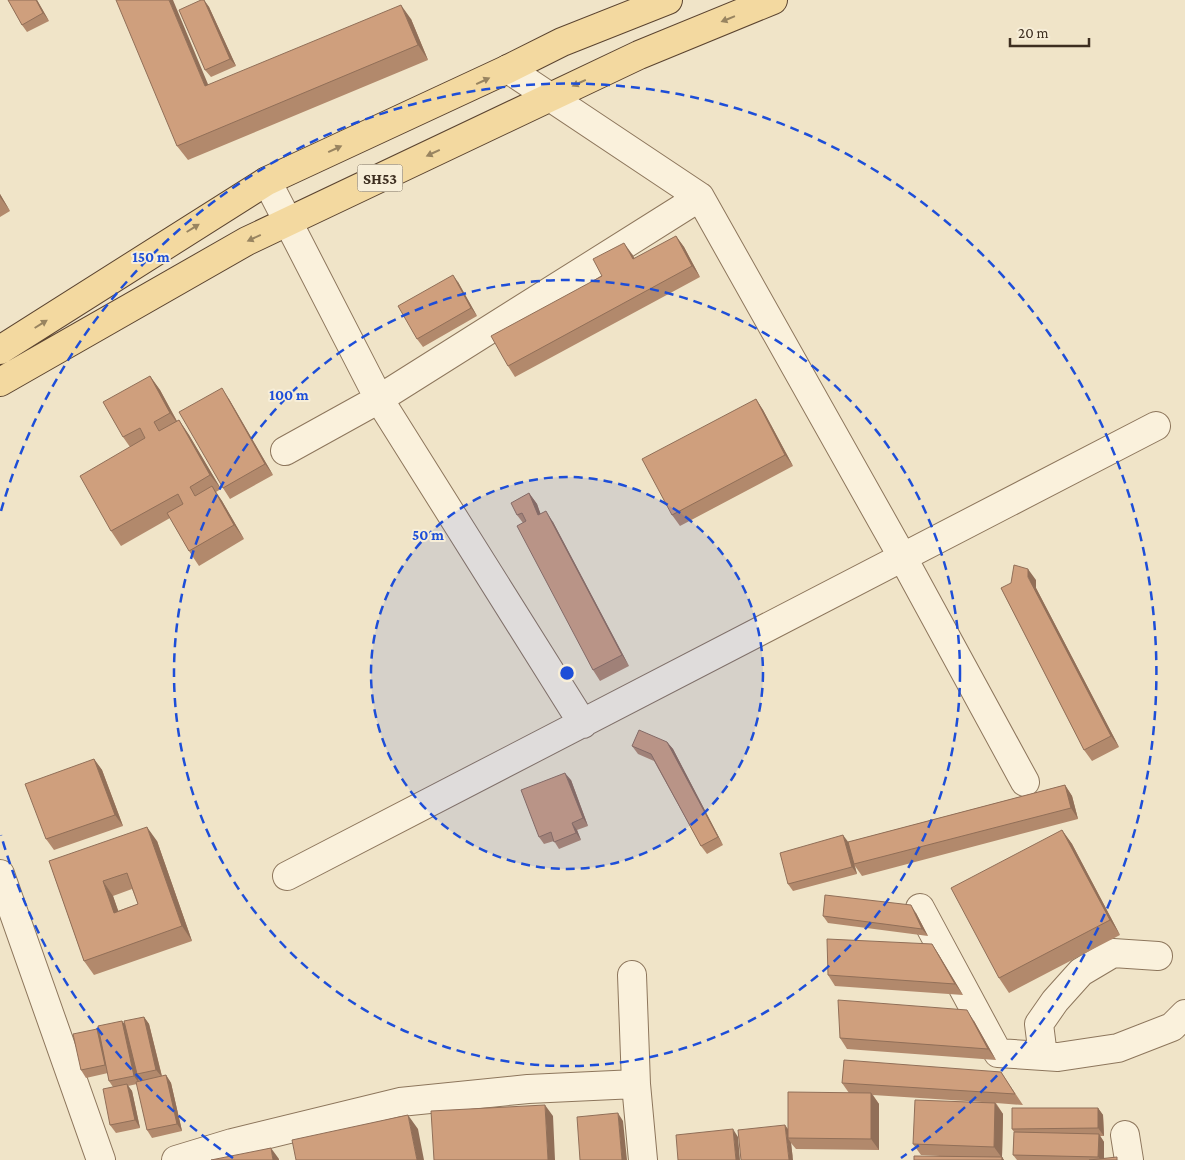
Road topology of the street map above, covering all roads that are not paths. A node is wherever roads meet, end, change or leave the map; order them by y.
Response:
1 (668, 0) edge
2 (773, 0) edge
3 (508, 69) junction
4 (550, 97) junction
5 (267, 181) junction
6 (700, 197) junction
7 (288, 222) junction
8 (0, 350) edge
9 (0, 382) edge
10 (379, 399) junction
11 (1156, 426) dead end
12 (285, 451) dead end
13 (903, 558) junction
14 (583, 724) junction
15 (1025, 782) dead end
16 (0, 874) edge
17 (287, 876) dead end
18 (920, 908) dead end
19 (1158, 956) dead end
20 (632, 975) dead end
21 (1185, 1014) edge
22 (1043, 1056) junction
23 (636, 1084) junction
24 (101, 1160) edge
25 (176, 1160) edge
26 (643, 1160) edge

1 - 3 main road, SH53
2 -> 4 main road, SH53
3 - 4 street
5 -> 3 main road, SH53
4 - 6 street
4 -> 7 main road, SH53
5 - 7 street
8 -> 5 main road, SH53
6 - 10 street
6 - 13 street
7 -> 9 main road, SH53
7 - 10 street
10 - 12 street
10 - 14 street
11 - 13 street
13 - 14 street
13 - 15 street
14 - 17 street
16 - 24 street
18 - 22 street
19 - 22 street
20 - 23 street
21 - 22 street
23 - 25 street
23 - 26 street

